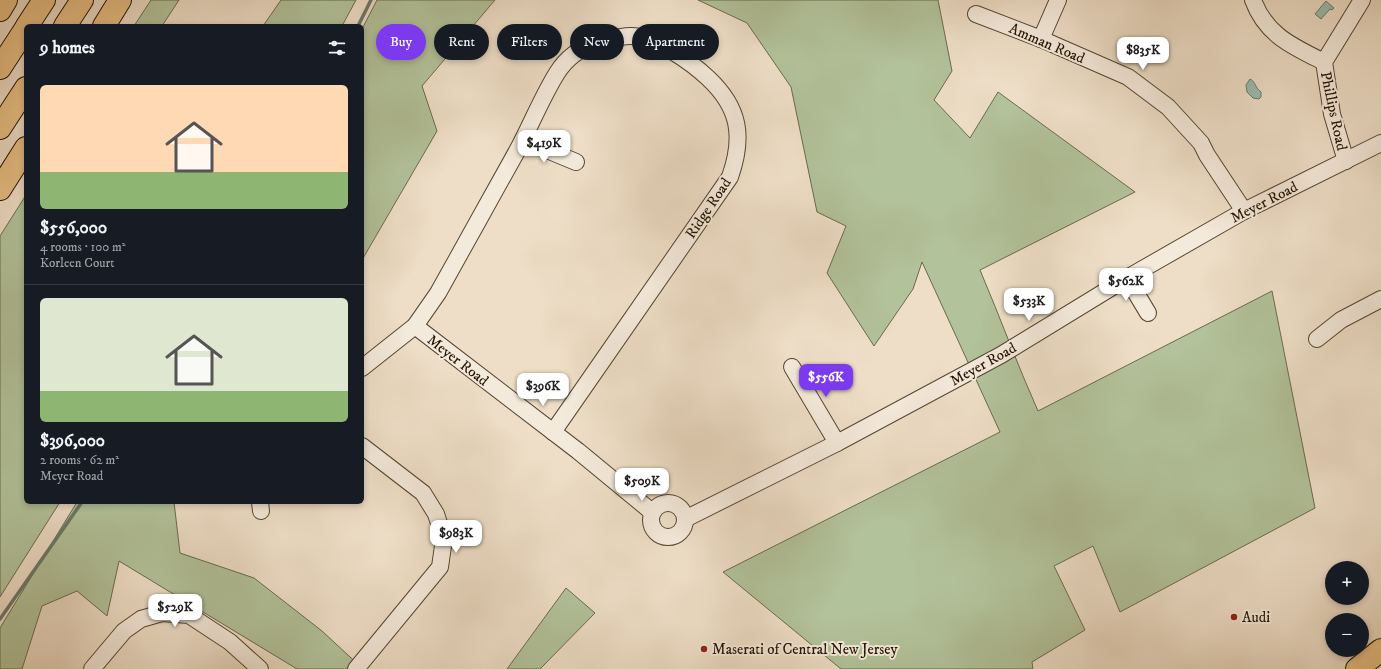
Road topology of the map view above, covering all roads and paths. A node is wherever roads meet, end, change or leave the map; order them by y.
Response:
1 (6, 0) edge
2 (44, 0) edge
3 (82, 0) edge
4 (120, 0) edge
5 (1058, 0) edge
6 (1253, 0) edge
7 (1362, 0) edge
8 (0, 10) edge
9 (976, 14) dead end
10 (29, 24) edge
11 (66, 24) edge
12 (105, 24) edge
13 (24, 32) edge
14 (1041, 39) junction
15 (1324, 62) junction
16 (0, 68) edge
17 (24, 91) edge
18 (0, 128) edge
19 (523, 140) junction
20 (1381, 143) edge
21 (24, 151) edge
22 (1346, 161) junction
23 (576, 162) dead end
24 (0, 189) edge
25 (1244, 211) junction
26 (1127, 278) junction
27 (1381, 299) edge
28 (1148, 313) dead end
29 (415, 326) junction
30 (1317, 338) dead end
31 (364, 366) edge
32 (792, 367) dead end
33 (552, 432) junction
34 (837, 443) junction
35 (364, 448) edge
36 (652, 512) junction
37 (685, 519) junction
38 (1381, 650) edge
39 (92, 669) edge
40 (260, 669) edge
41 (356, 669) edge
42 (1357, 669) edge

1 - 8 highway
2 - 10 highway
3 - 11 highway
4 - 12 highway
5 - 14 street
6 - 15 street
7 - 15 street, Phillips Road
9 - 14 street, Amman Road
13 - 16 highway
14 - 25 street, Amman Road
15 - 22 street, Phillips Road
17 - 18 highway
19 - 23 street
19 - 29 street, Ridge Road
19 - 33 street, Ridge Road
20 - 22 street, Meyer Road
21 - 24 highway
22 - 25 street, Meyer Road
25 - 26 street, Meyer Road
26 - 28 street
26 - 34 street, Meyer Road
27 - 30 street
29 - 31 street, Ridge Road
29 - 33 street, Meyer Road
32 - 34 street
33 - 36 street, Meyer Road
34 - 37 street, Meyer Road
35 - 41 street
36 - 37 street
36 - 37 street
38 - 42 highway
39 - 40 street

